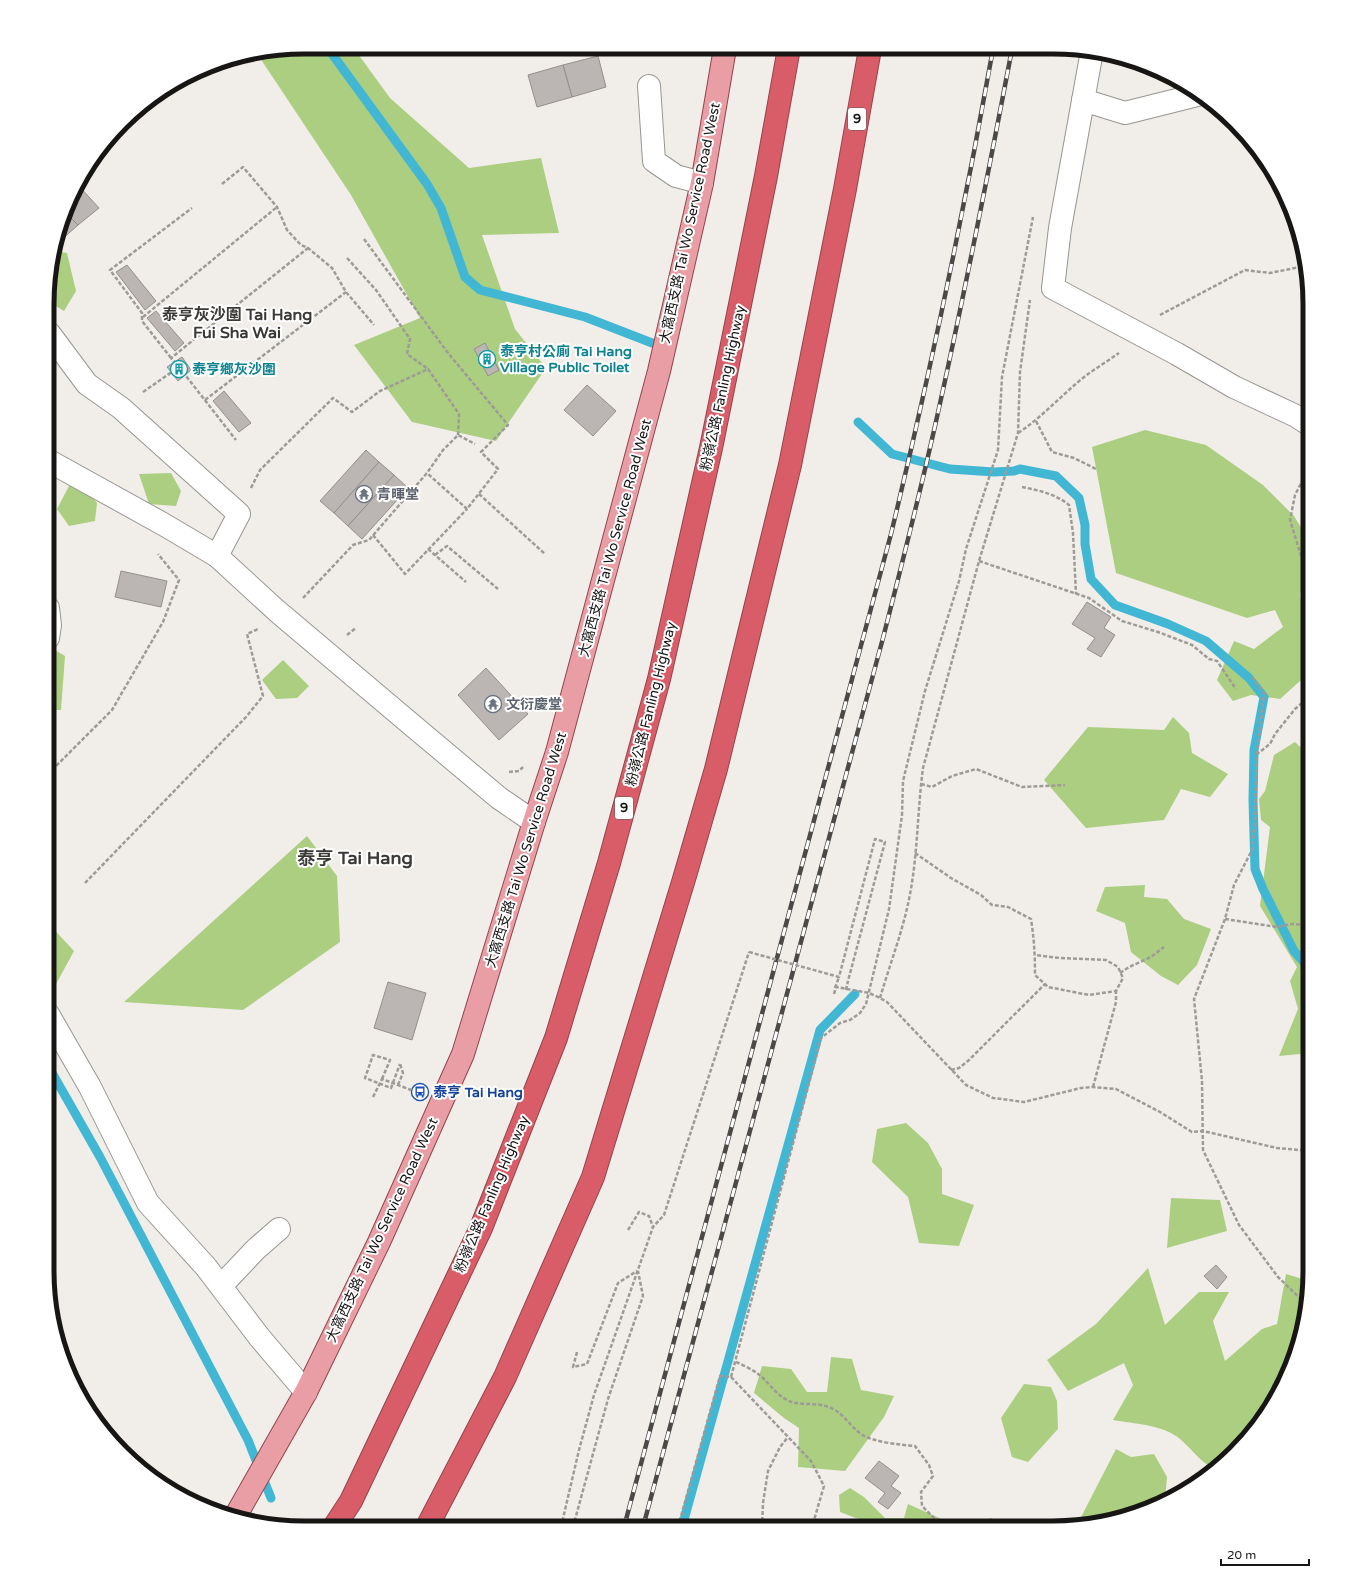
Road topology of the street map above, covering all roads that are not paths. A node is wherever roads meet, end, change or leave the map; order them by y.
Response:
1 (724, 54) edge
2 (788, 54) edge
3 (869, 54) edge
4 (1091, 57) edge
5 (649, 86) dead end
6 (1192, 96) edge
7 (1083, 100) junction
8 (702, 183) junction
9 (54, 340) edge
10 (1303, 420) edge
11 (54, 464) edge
12 (217, 556) junction
13 (534, 822) junction
14 (54, 1024) edge
15 (279, 1228) dead end
16 (221, 1286) junction
17 (306, 1392) junction
18 (238, 1512) edge
19 (338, 1521) edge
20 (430, 1521) edge

1 - 8 main road, 大窩西支路 Tai Wo Service Road West
2 - 19 highway, 粉嶺公路 Fanling Highway / 9
3 - 20 highway, 9
4 - 7 street
5 - 8 street
6 - 7 street
7 - 10 street
8 - 13 main road, 大窩西支路 Tai Wo Service Road West
9 - 12 street
11 - 12 street
12 - 13 street
13 - 17 main road, 大窩西支路 Tai Wo Service Road West
14 - 16 street
15 - 16 street
16 - 17 street
17 - 18 main road, 大窩西支路 Tai Wo Service Road West

